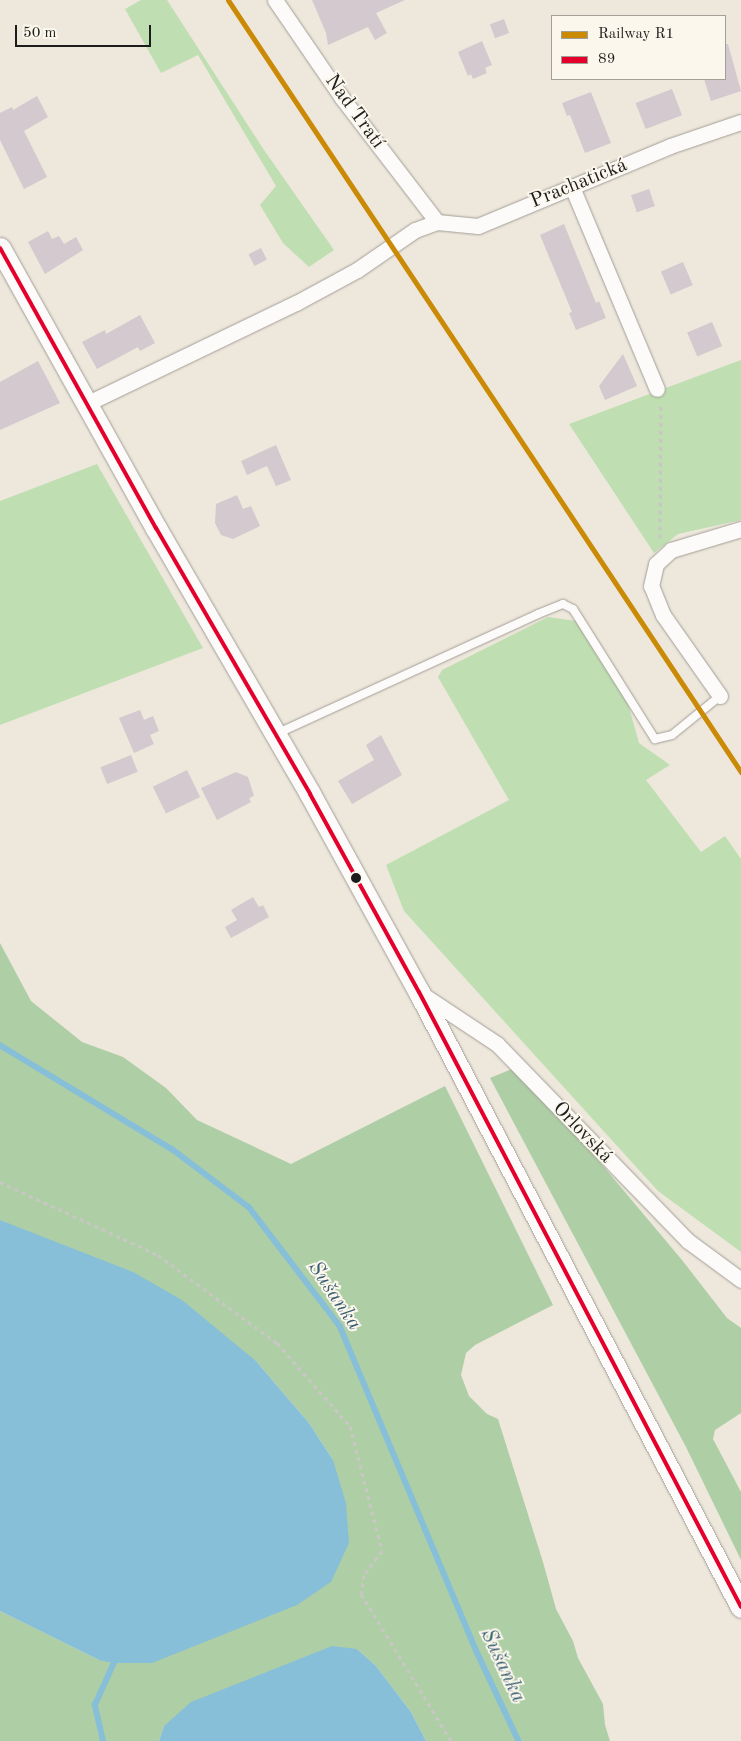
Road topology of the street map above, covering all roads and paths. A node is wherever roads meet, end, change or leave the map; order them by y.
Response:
1 (275, 0) edge
2 (741, 122) edge
3 (572, 187) junction
4 (437, 222) junction
5 (0, 248) edge
6 (658, 389) joint
7 (88, 403) junction
8 (741, 529) edge
9 (660, 560) junction
10 (720, 696) joint
11 (276, 734) junction
12 (419, 992) junction
13 (0, 1182) edge
14 (741, 1280) edge
15 (741, 1607) edge
16 (451, 1741) edge

1 - 4 street, Nad Tratí
2 - 3 street, Prachatická
3 - 4 street, Prachatická
3 - 6 street
4 - 7 street, Prachatická
5 - 7 main road, Orlovská
6 - 9 path
7 - 11 main road, Orlovská
8 - 9 street
9 - 10 street
10 - 11 lane
11 - 12 main road, Orlovská
12 - 14 street, Orlovská
12 - 15 main road, Orlovská
13 - 16 path

